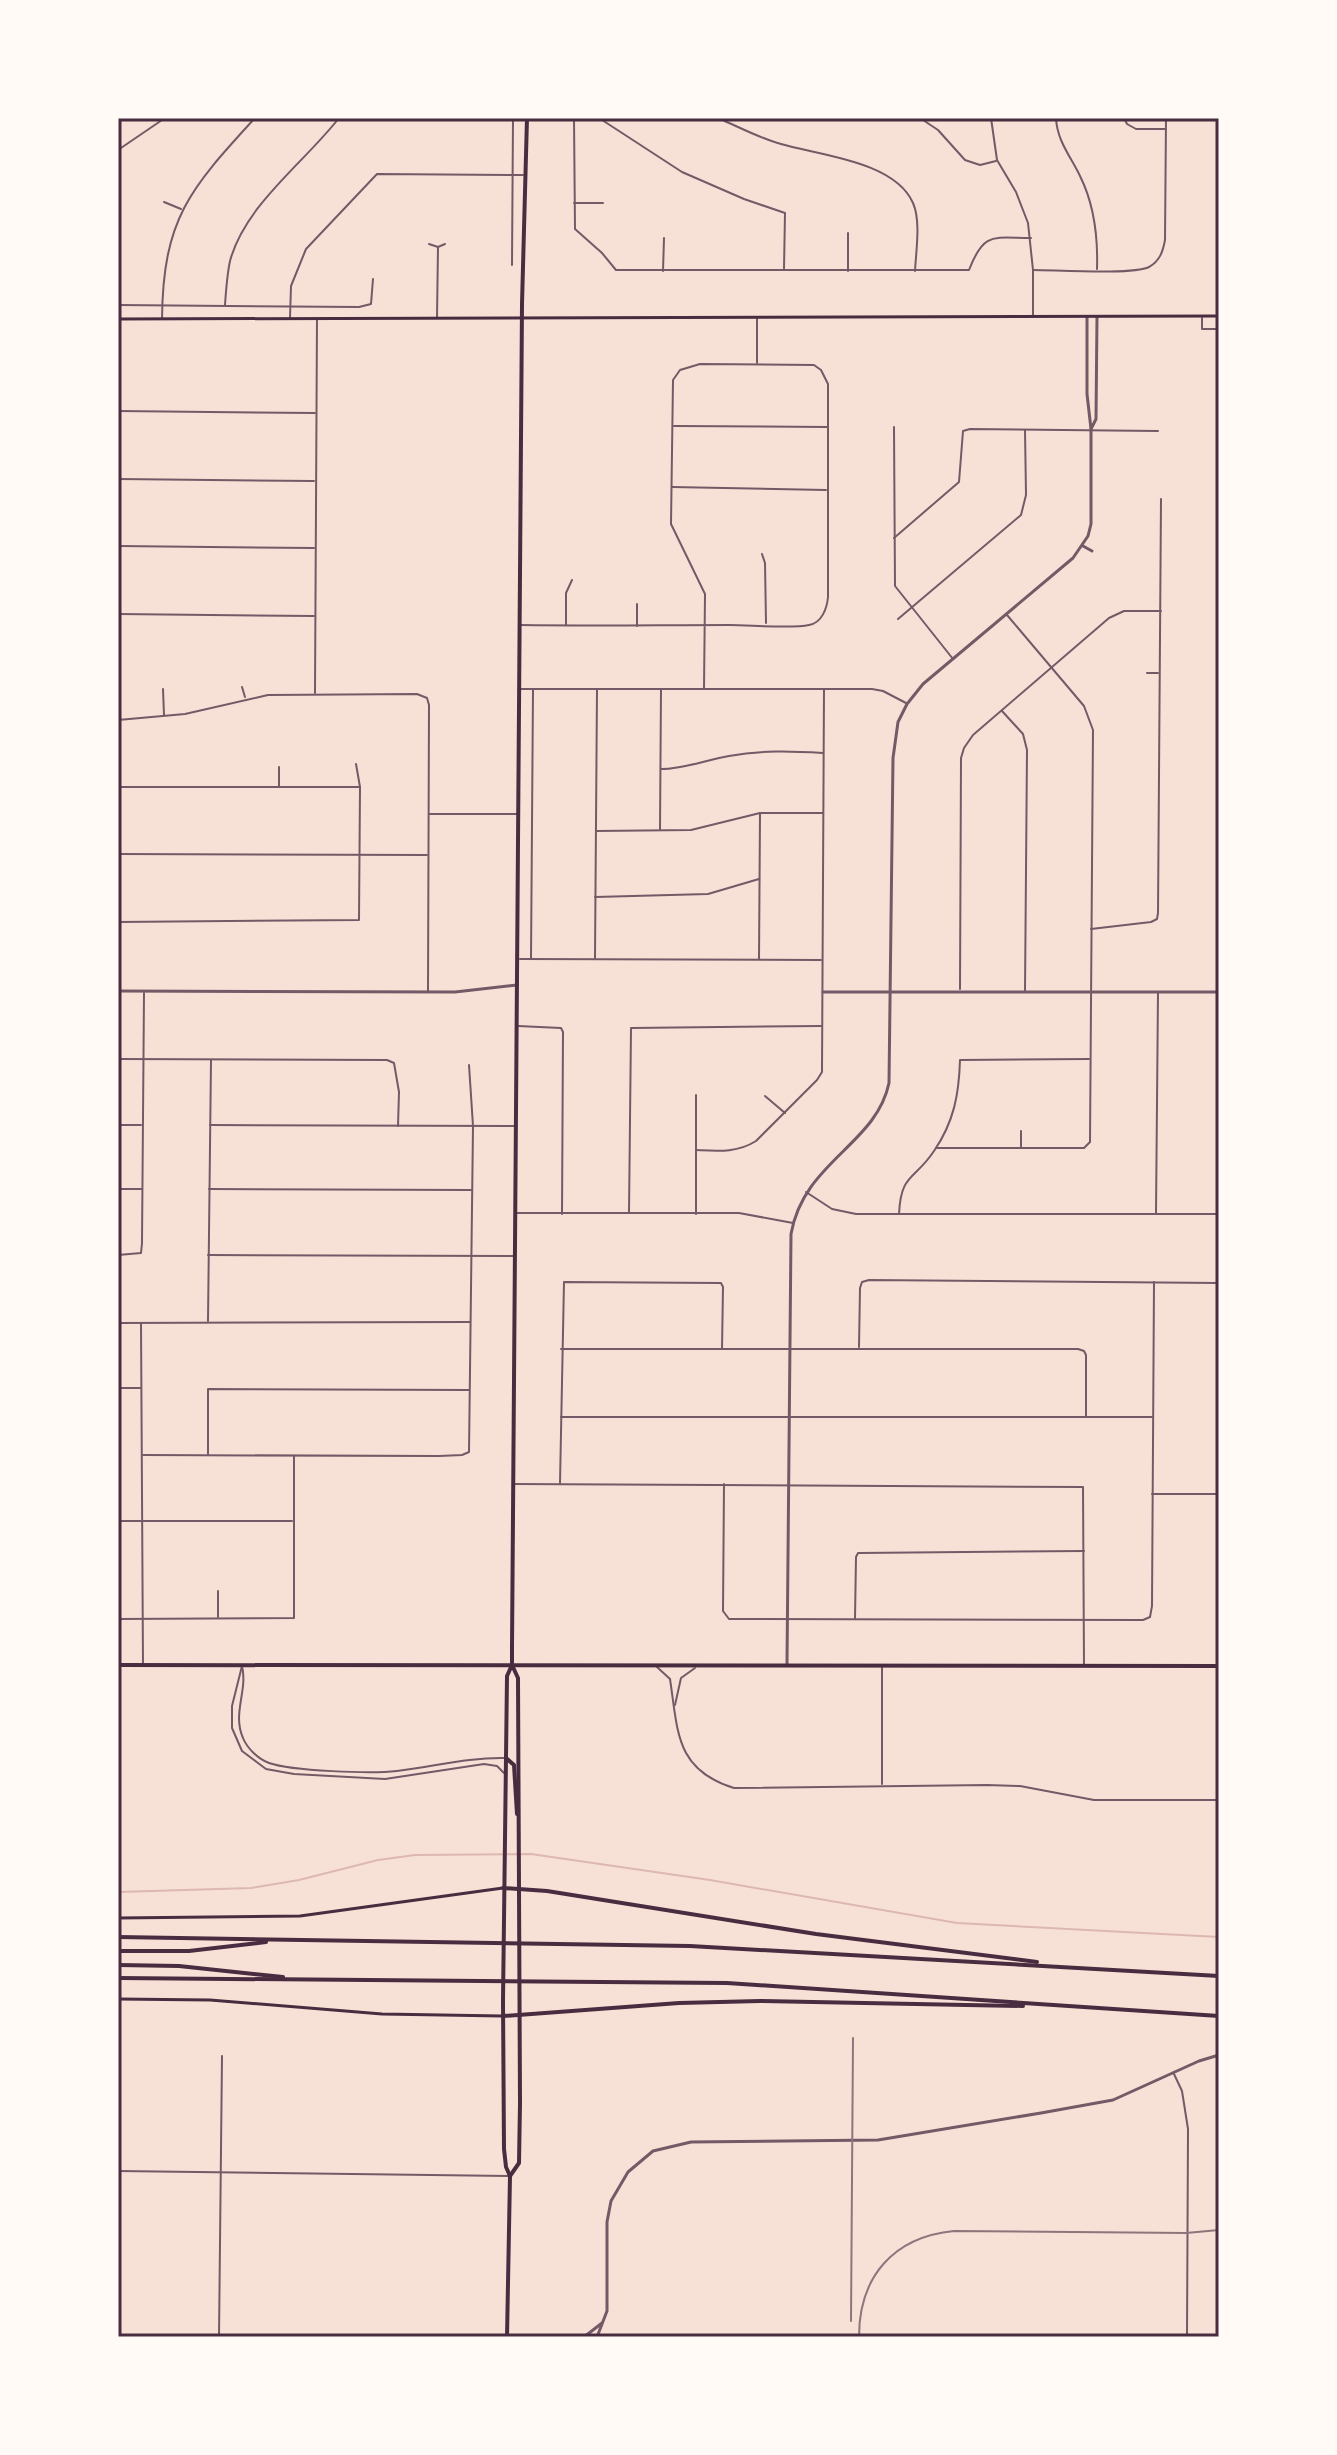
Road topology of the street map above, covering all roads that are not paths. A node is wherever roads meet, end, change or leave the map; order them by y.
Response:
1 (165, 118) edge
2 (255, 118) edge
3 (339, 118) edge
4 (513, 118) edge
5 (527, 118) edge
6 (574, 118) edge
7 (599, 118) edge
8 (718, 118) edge
9 (920, 118) edge
10 (991, 118) edge
11 (1056, 118) edge
12 (1124, 118) edge
13 (1166, 118) edge
14 (1166, 129) junction
15 (118, 150) edge
16 (997, 160) junction
17 (513, 175) junction
18 (525, 175) junction
19 (164, 202) dead end
20 (574, 203) junction
21 (603, 203) dead end
22 (182, 210) junction
23 (848, 233) dead end
24 (664, 238) dead end
25 (1031, 238) junction
26 (429, 244) dead end
27 (445, 244) dead end
28 (438, 247) junction
29 (512, 265) dead end
30 (1033, 270) junction
31 (1097, 270) junction
32 (663, 271) junction
33 (784, 271) junction
34 (848, 271) junction
35 (915, 271) junction
36 (373, 279) dead end
37 (118, 305) edge
38 (163, 305) junction
39 (225, 306) junction
40 (290, 306) junction
41 (1202, 316) junction
42 (1219, 316) edge
43 (1087, 317) junction
44 (1097, 317) junction
45 (437, 318) junction
46 (757, 318) junction
47 (1033, 318) junction
48 (118, 319) edge
49 (162, 319) junction
50 (290, 319) junction
51 (317, 319) junction
52 (522, 319) junction
53 (1219, 329) edge
54 (757, 364) junction
55 (118, 411) edge
56 (316, 413) junction
57 (673, 426) junction
58 (829, 427) junction
59 (894, 427) dead end
60 (1025, 429) junction
61 (1091, 429) junction
62 (1158, 431) dead end
63 (118, 479) edge
64 (316, 481) junction
65 (671, 487) junction
66 (827, 490) junction
67 (1161, 499) dead end
68 (894, 538) junction
69 (118, 546) edge
70 (1083, 546) junction
71 (315, 548) junction
72 (1092, 551) dead end
73 (762, 554) dead end
74 (572, 580) dead end
75 (637, 604) dead end
76 (911, 608) junction
77 (1161, 611) junction
78 (118, 614) edge
79 (1007, 615) junction
80 (315, 616) junction
81 (898, 619) dead end
82 (520, 625) junction
83 (705, 625) junction
84 (766, 625) junction
85 (566, 626) junction
86 (637, 626) junction
87 (954, 660) junction
88 (1051, 667) junction
89 (1147, 673) dead end
90 (1160, 673) junction
91 (242, 687) dead end
92 (661, 688) junction
93 (704, 688) junction
94 (163, 689) dead end
95 (519, 689) junction
96 (533, 689) junction
97 (597, 689) junction
98 (824, 689) junction
99 (315, 694) junction
100 (245, 699) junction
101 (907, 704) junction
102 (1001, 710) junction
103 (164, 717) junction
104 (118, 720) edge
105 (824, 753) junction
106 (356, 764) dead end
107 (279, 767) dead end
108 (661, 769) junction
109 (118, 787) edge
110 (279, 787) junction
111 (360, 787) junction
112 (760, 813) junction
113 (824, 813) junction
114 (429, 814) junction
115 (519, 814) junction
116 (596, 831) junction
117 (660, 832) junction
118 (118, 854) edge
119 (428, 855) junction
120 (360, 856) junction
121 (759, 879) junction
122 (595, 897) junction
123 (118, 922) edge
124 (1091, 929) junction
125 (517, 959) junction
126 (531, 959) junction
127 (595, 959) junction
128 (759, 960) junction
129 (823, 960) junction
130 (517, 985) junction
131 (118, 991) edge
132 (144, 991) junction
133 (428, 992) junction
134 (823, 992) junction
135 (892, 992) junction
136 (959, 992) junction
137 (1025, 992) junction
138 (1091, 992) junction
139 (1158, 992) junction
140 (1219, 992) edge
141 (517, 1026) junction
142 (823, 1026) junction
143 (144, 1058) junction
144 (118, 1059) edge
145 (1090, 1059) junction
146 (211, 1060) junction
147 (469, 1065) dead end
148 (696, 1095) dead end
149 (765, 1096) dead end
150 (785, 1113) junction
151 (118, 1125) edge
152 (142, 1125) junction
153 (210, 1125) junction
154 (398, 1126) junction
155 (473, 1126) junction
156 (516, 1126) junction
157 (1021, 1131) dead end
158 (751, 1145) junction
159 (936, 1148) junction
160 (1021, 1148) junction
161 (754, 1149) dead end
162 (696, 1150) junction
163 (118, 1189) edge
164 (143, 1189) junction
165 (209, 1189) junction
166 (472, 1190) junction
167 (806, 1192) junction
168 (515, 1213) junction
169 (629, 1213) junction
170 (562, 1214) junction
171 (696, 1214) junction
172 (1156, 1214) junction
173 (1219, 1214) edge
174 (899, 1215) junction
175 (793, 1223) junction
176 (118, 1255) edge
177 (208, 1255) junction
178 (472, 1255) junction
179 (515, 1256) junction
180 (1154, 1282) junction
181 (1219, 1283) edge
182 (208, 1322) junction
183 (471, 1322) junction
184 (118, 1323) edge
185 (141, 1323) junction
186 (561, 1349) junction
187 (722, 1349) junction
188 (791, 1349) junction
189 (859, 1349) junction
190 (118, 1388) edge
191 (142, 1388) junction
192 (471, 1390) junction
193 (561, 1417) junction
194 (790, 1417) junction
195 (1153, 1417) junction
196 (1086, 1418) junction
197 (143, 1455) junction
198 (208, 1455) junction
199 (294, 1455) junction
200 (513, 1484) junction
201 (560, 1484) junction
202 (724, 1484) junction
203 (789, 1484) junction
204 (1152, 1494) junction
205 (1219, 1494) edge
206 (118, 1521) edge
207 (143, 1521) junction
208 (293, 1521) junction
209 (1085, 1551) junction
210 (1219, 1562) edge
211 (218, 1591) dead end
212 (118, 1619) edge
213 (143, 1619) junction
214 (218, 1619) junction
215 (788, 1619) junction
216 (855, 1619) junction
217 (1084, 1619) junction
218 (118, 1665) edge
219 (143, 1665) junction
220 (242, 1665) junction
221 (512, 1665) junction
222 (655, 1666) junction
223 (700, 1666) junction
224 (787, 1666) junction
225 (882, 1666) junction
226 (1084, 1666) junction
227 (1218, 1666) edge
228 (675, 1707) junction
229 (506, 1758) junction
230 (1219, 1763) edge
231 (505, 1777) junction
232 (882, 1786) junction
233 (1219, 1800) edge
234 (519, 1828) junction
235 (503, 1888) junction
236 (520, 1888) junction
237 (118, 1918) edge
238 (118, 1937) edge
239 (285, 1940) junction
240 (118, 1951) edge
241 (118, 1965) edge
242 (1067, 1967) junction
243 (1219, 1976) edge
244 (118, 1978) edge
245 (310, 1979) junction
246 (118, 1999) edge
247 (1066, 2006) junction
248 (503, 2016) junction
249 (519, 2016) junction
250 (1219, 2016) edge
251 (1219, 2055) edge
252 (222, 2056) dead end
253 (1174, 2073) junction
254 (118, 2171) edge
255 (221, 2172) junction
256 (510, 2176) junction
257 (605, 2321) junction
258 (219, 2337) edge
259 (507, 2337) edge
260 (584, 2337) edge
261 (597, 2337) edge
262 (1187, 2337) edge

1 - 15 street
2 - 22 street
3 - 39 street
4 - 17 street
5 - 18 main road
6 - 20 street
7 - 33 street
8 - 35 street
9 - 16 street
10 - 16 street
11 - 31 street
12 - 14 street
13 - 14 street
14 - 31 street
16 - 25 street
17 - 18 street
17 - 29 street
17 - 40 street
18 - 52 main road
19 - 22 street
20 - 21 street
20 - 32 street
22 - 38 street
23 - 34 street
24 - 32 street
25 - 30 street
25 - 35 street
26 - 28 street
27 - 28 street
28 - 45 street
30 - 31 street
30 - 47 street
32 - 33 street
33 - 34 street
34 - 35 street
36 - 40 street
37 - 38 street
38 - 39 street
38 - 49 street
39 - 40 street
40 - 50 street
41 - 42 main road
41 - 44 main road
41 - 53 street
43 - 44 main road
43 - 47 main road
43 - 61 street
44 - 61 street
45 - 51 main road
45 - 52 main road
46 - 47 main road
46 - 52 main road
46 - 54 street
48 - 49 main road
49 - 50 main road
50 - 51 main road
51 - 56 street
52 - 82 main road
54 - 57 street
54 - 58 street
55 - 56 street
56 - 64 street
57 - 58 street
57 - 65 street
58 - 66 street
59 - 68 street
60 - 61 street
60 - 68 street
60 - 76 street
61 - 62 street
61 - 70 street
63 - 64 street
64 - 71 street
65 - 66 street
65 - 83 street
66 - 84 street
67 - 77 street
68 - 76 street
69 - 71 street
70 - 72 street
70 - 79 street
71 - 80 street
73 - 84 street
74 - 85 street
75 - 86 street
76 - 81 street
76 - 87 street
77 - 88 street
77 - 90 street
78 - 80 street
79 - 87 street
79 - 88 street
80 - 99 street
82 - 85 street
82 - 95 main road
83 - 84 street
83 - 86 street
83 - 93 street
85 - 86 street
87 - 101 street
88 - 102 street
88 - 124 street
89 - 90 street
90 - 124 street
91 - 100 street
92 - 93 street
92 - 97 street
92 - 108 street
93 - 98 street
94 - 103 street
95 - 96 street
95 - 115 main road
96 - 97 street
96 - 126 street
97 - 116 street
98 - 101 street
98 - 105 street
99 - 100 street
99 - 114 street
100 - 103 street
101 - 135 street
102 - 136 street
102 - 137 street
103 - 104 street
105 - 108 street
105 - 113 street
106 - 111 street
107 - 110 street
108 - 117 street
109 - 110 street
110 - 111 street
111 - 120 street
112 - 113 street
112 - 117 street
112 - 121 street
113 - 129 street
114 - 115 street
114 - 119 street
115 - 125 main road
116 - 117 street
116 - 122 street
118 - 120 street
119 - 120 street
119 - 133 street
120 - 123 street
121 - 122 street
121 - 128 street
122 - 127 street
124 - 138 street
125 - 126 street
125 - 130 main road
126 - 127 street
127 - 128 street
128 - 129 street
129 - 134 street
130 - 133 street
130 - 141 main road
131 - 132 street
132 - 133 street
132 - 143 street
134 - 135 street
134 - 142 street
135 - 136 street
135 - 167 street
136 - 137 street
137 - 138 street
138 - 139 street
138 - 145 street
139 - 140 street
139 - 172 street
141 - 156 main road
141 - 170 street
142 - 150 street
142 - 169 street
143 - 144 street
143 - 146 street
143 - 152 street
145 - 159 street
145 - 160 street
146 - 153 street
146 - 154 street
147 - 155 street
148 - 162 street
149 - 150 street
150 - 158 street
151 - 152 street
152 - 164 street
153 - 154 street
153 - 165 street
154 - 155 street
155 - 156 street
155 - 166 street
156 - 168 main road
157 - 160 street
158 - 161 street
158 - 162 street
159 - 160 street
159 - 174 street
162 - 171 street
163 - 164 street
164 - 176 street
165 - 166 street
165 - 177 street
166 - 178 street
167 - 174 street
167 - 175 street
168 - 170 street
168 - 179 main road
169 - 170 street
169 - 171 street
171 - 175 street
172 - 173 street
172 - 174 street
175 - 188 street
177 - 178 street
177 - 182 street
178 - 179 street
178 - 183 street
179 - 200 main road
180 - 181 street
180 - 189 street
180 - 195 street
182 - 183 street
182 - 185 street
183 - 192 street
184 - 185 street
185 - 191 street
186 - 187 street
186 - 187 street
186 - 193 street
187 - 188 street
188 - 189 street
188 - 194 street
189 - 196 street
190 - 191 street
191 - 197 street
192 - 198 street
192 - 199 street
193 - 194 street
193 - 201 street
194 - 196 street
194 - 203 street
195 - 196 street
195 - 204 street
197 - 198 street
197 - 207 street
198 - 199 street
199 - 208 street
200 - 201 street
200 - 221 main road
201 - 202 street
202 - 203 street
202 - 215 street
203 - 209 street
203 - 215 street
204 - 205 street
204 - 217 street
206 - 207 street
207 - 208 street
207 - 213 street
208 - 214 street
209 - 216 street
209 - 217 street
210 - 227 street
211 - 214 street
212 - 213 street
213 - 214 street
213 - 219 street
215 - 216 street
215 - 224 street
216 - 217 street
217 - 226 street
218 - 219 main road
219 - 220 main road
220 - 221 main road
220 - 229 street
220 - 231 street
221 - 222 main road
221 - 229 main road
221 - 234 main road
222 - 223 main road
222 - 228 street
223 - 224 main road
223 - 228 street
224 - 225 main road
225 - 226 main road
225 - 232 street
226 - 227 main road
227 - 230 street
228 - 232 street
229 - 231 main road
229 - 234 main road
231 - 235 main road
232 - 233 street
234 - 236 main road
235 - 236 main road
235 - 237 main road
235 - 248 main road
236 - 242 main road
236 - 249 main road
238 - 239 main road
239 - 240 main road
239 - 242 main road
241 - 245 main road
242 - 243 main road
244 - 245 main road
245 - 247 main road
246 - 248 main road
247 - 249 main road
247 - 250 main road
248 - 249 main road
248 - 256 main road
249 - 256 main road
251 - 253 street
252 - 255 street
253 - 257 street
253 - 262 street
254 - 255 street
255 - 256 street
255 - 258 street
256 - 259 main road
257 - 260 street
257 - 261 street

